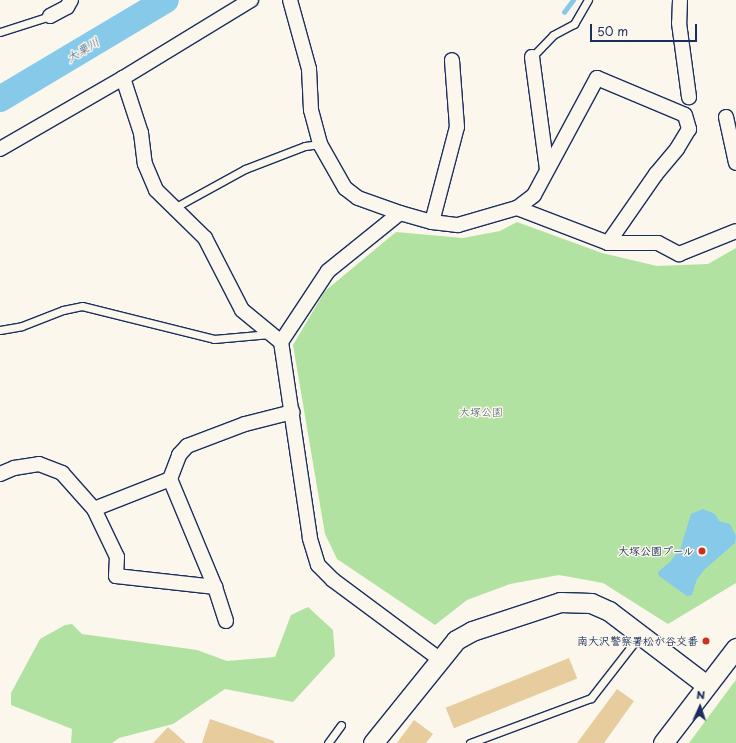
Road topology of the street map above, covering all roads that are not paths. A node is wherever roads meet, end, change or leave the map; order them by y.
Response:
1 (71, 0) edge
2 (251, 0) edge
3 (290, 0) edge
4 (588, 0) edge
5 (680, 0) edge
6 (50, 16) joint
7 (0, 32) edge
8 (532, 57) joint
9 (452, 60) dead end
10 (123, 78) junction
11 (690, 97) dead end
12 (726, 117) dead end
13 (320, 144) junction
14 (0, 149) edge
15 (736, 163) edge
16 (547, 169) junction
17 (174, 208) junction
18 (517, 208) junction
19 (400, 213) junction
20 (432, 222) junction
21 (736, 231) edge
22 (608, 243) junction
23 (0, 330) edge
24 (276, 338) junction
25 (292, 412) junction
26 (0, 474) edge
27 (170, 479) junction
28 (94, 509) junction
29 (215, 587) junction
30 (226, 621) dead end
31 (640, 635) junction
32 (736, 648) edge
33 (438, 658) junction
34 (706, 685) junction
35 (341, 725) dead end
36 (328, 743) edge
37 (372, 743) edge
38 (470, 743) edge
39 (663, 743) edge

1 - 6 street
2 - 10 street
3 - 13 street
4 - 8 lane
5 - 11 street
6 - 7 lane
8 - 16 street
9 - 20 street
10 - 14 street
10 - 17 street
12 - 15 street
13 - 17 lane
13 - 19 street
16 - 18 street
16 - 22 street
17 - 24 street
18 - 20 street
18 - 22 street
19 - 20 street
19 - 24 street
21 - 22 street
23 - 24 lane
24 - 25 street
25 - 27 street
25 - 33 street
26 - 28 street
27 - 28 street
27 - 29 street
28 - 29 street
29 - 30 street
31 - 33 street
31 - 34 street
31 - 38 lane
32 - 34 street
33 - 37 street
34 - 39 street
35 - 36 lane

